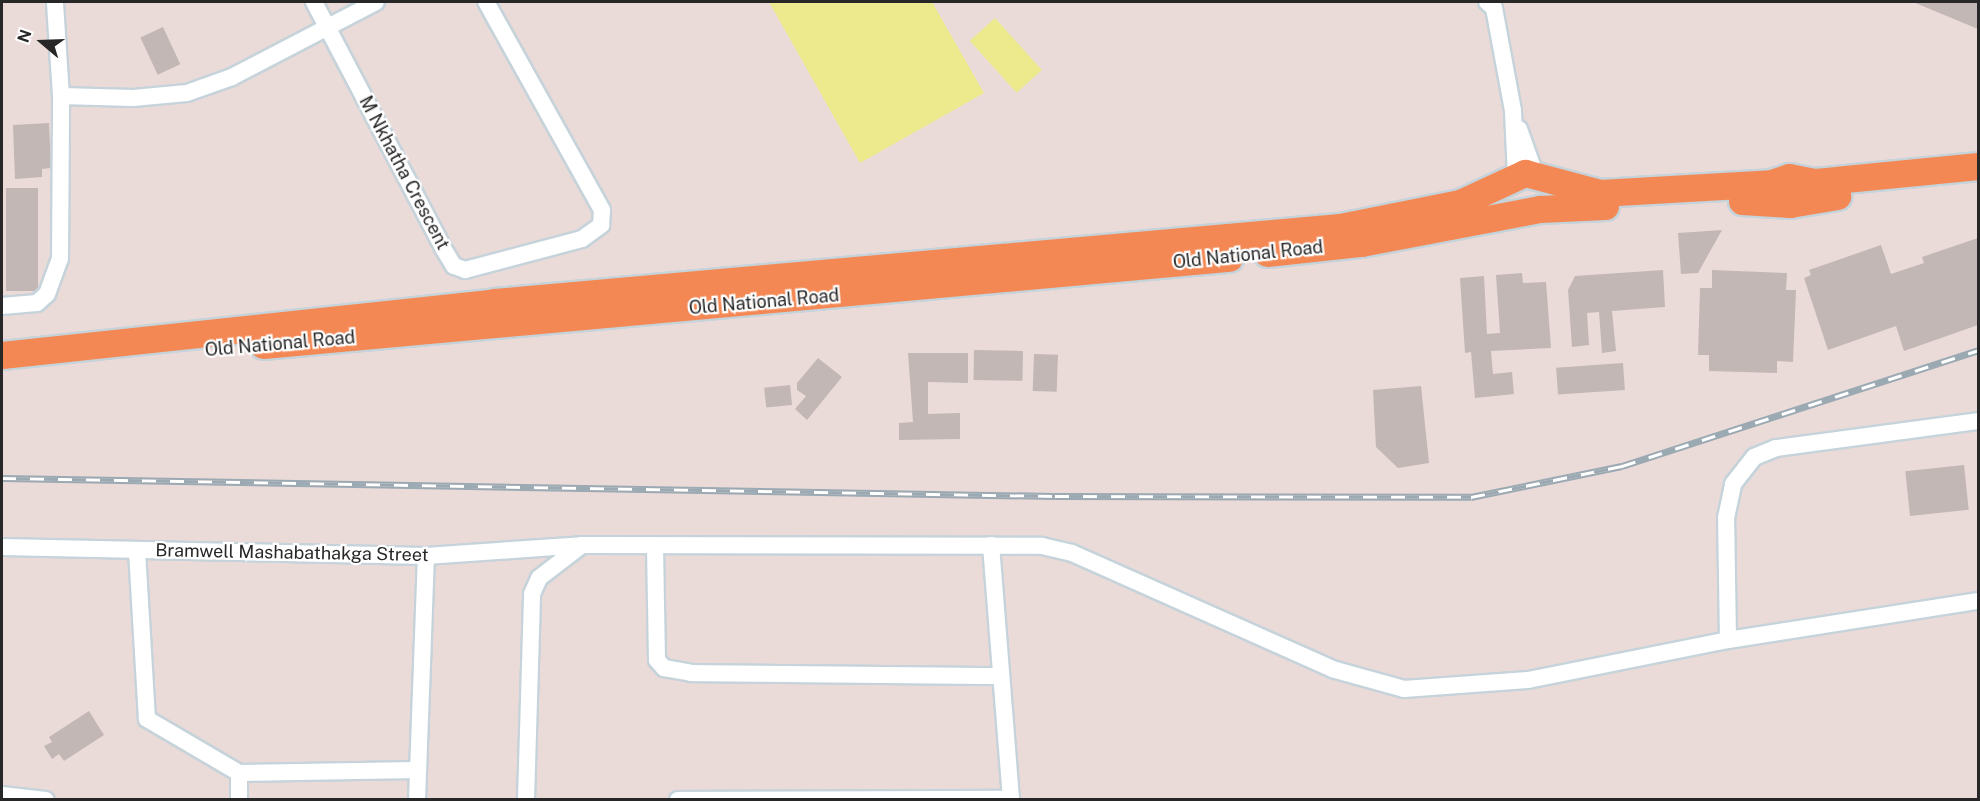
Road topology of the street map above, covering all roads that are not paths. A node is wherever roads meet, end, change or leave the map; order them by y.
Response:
1 (55, 2) edge
2 (314, 2) edge
3 (376, 2) edge
4 (486, 2) edge
5 (1492, 4) edge
6 (328, 27) junction
7 (61, 96) junction
8 (1978, 166) edge
9 (1526, 177) junction
10 (1978, 184) edge
11 (1790, 191) junction
12 (1532, 211) junction
13 (2, 306) edge
14 (2, 356) edge
15 (2, 372) edge
16 (1978, 422) edge
17 (582, 545) junction
18 (991, 545) junction
19 (655, 546) junction
20 (2, 547) edge
21 (137, 550) junction
22 (426, 556) junction
23 (1978, 601) edge
24 (1728, 640) junction
25 (1001, 676) junction
26 (417, 770) junction
27 (238, 773) junction
28 (2, 795) edge
29 (1011, 799) edge
30 (46, 800) edge
31 (238, 800) edge
32 (417, 800) edge
33 (526, 800) edge
34 (678, 800) edge

1 - 7 street
2 - 6 street, M Nkhatha Crescent
3 - 6 street
4 - 6 street, M Nkhatha Crescent
5 - 9 street
6 - 7 street
7 - 13 street
8 - 11 main road, Old National Road
9 - 11 main road, Old National Road
9 - 12 main road
9 - 12 main road
9 - 14 main road, Old National Road
10 - 11 main road, Old National Road
11 - 12 main road, Old National Road
12 - 15 main road, Old National Road
16 - 24 street
17 - 19 street, Bramwell Mashabathakga Street
17 - 22 street, Bramwell Mashabathakga Street
17 - 33 street
18 - 19 street, Bramwell Mashabathakga Street
18 - 24 street, Bramwell Mashabathakga Street
18 - 25 street
19 - 25 street
20 - 21 street, Bramwell Mashabathakga Street
21 - 22 street, Bramwell Mashabathakga Street
21 - 27 street
22 - 26 street
23 - 24 street, Bramwell Mashabathakga Street
25 - 29 street
26 - 27 street
26 - 32 street
27 - 31 street
28 - 30 street
29 - 34 street

